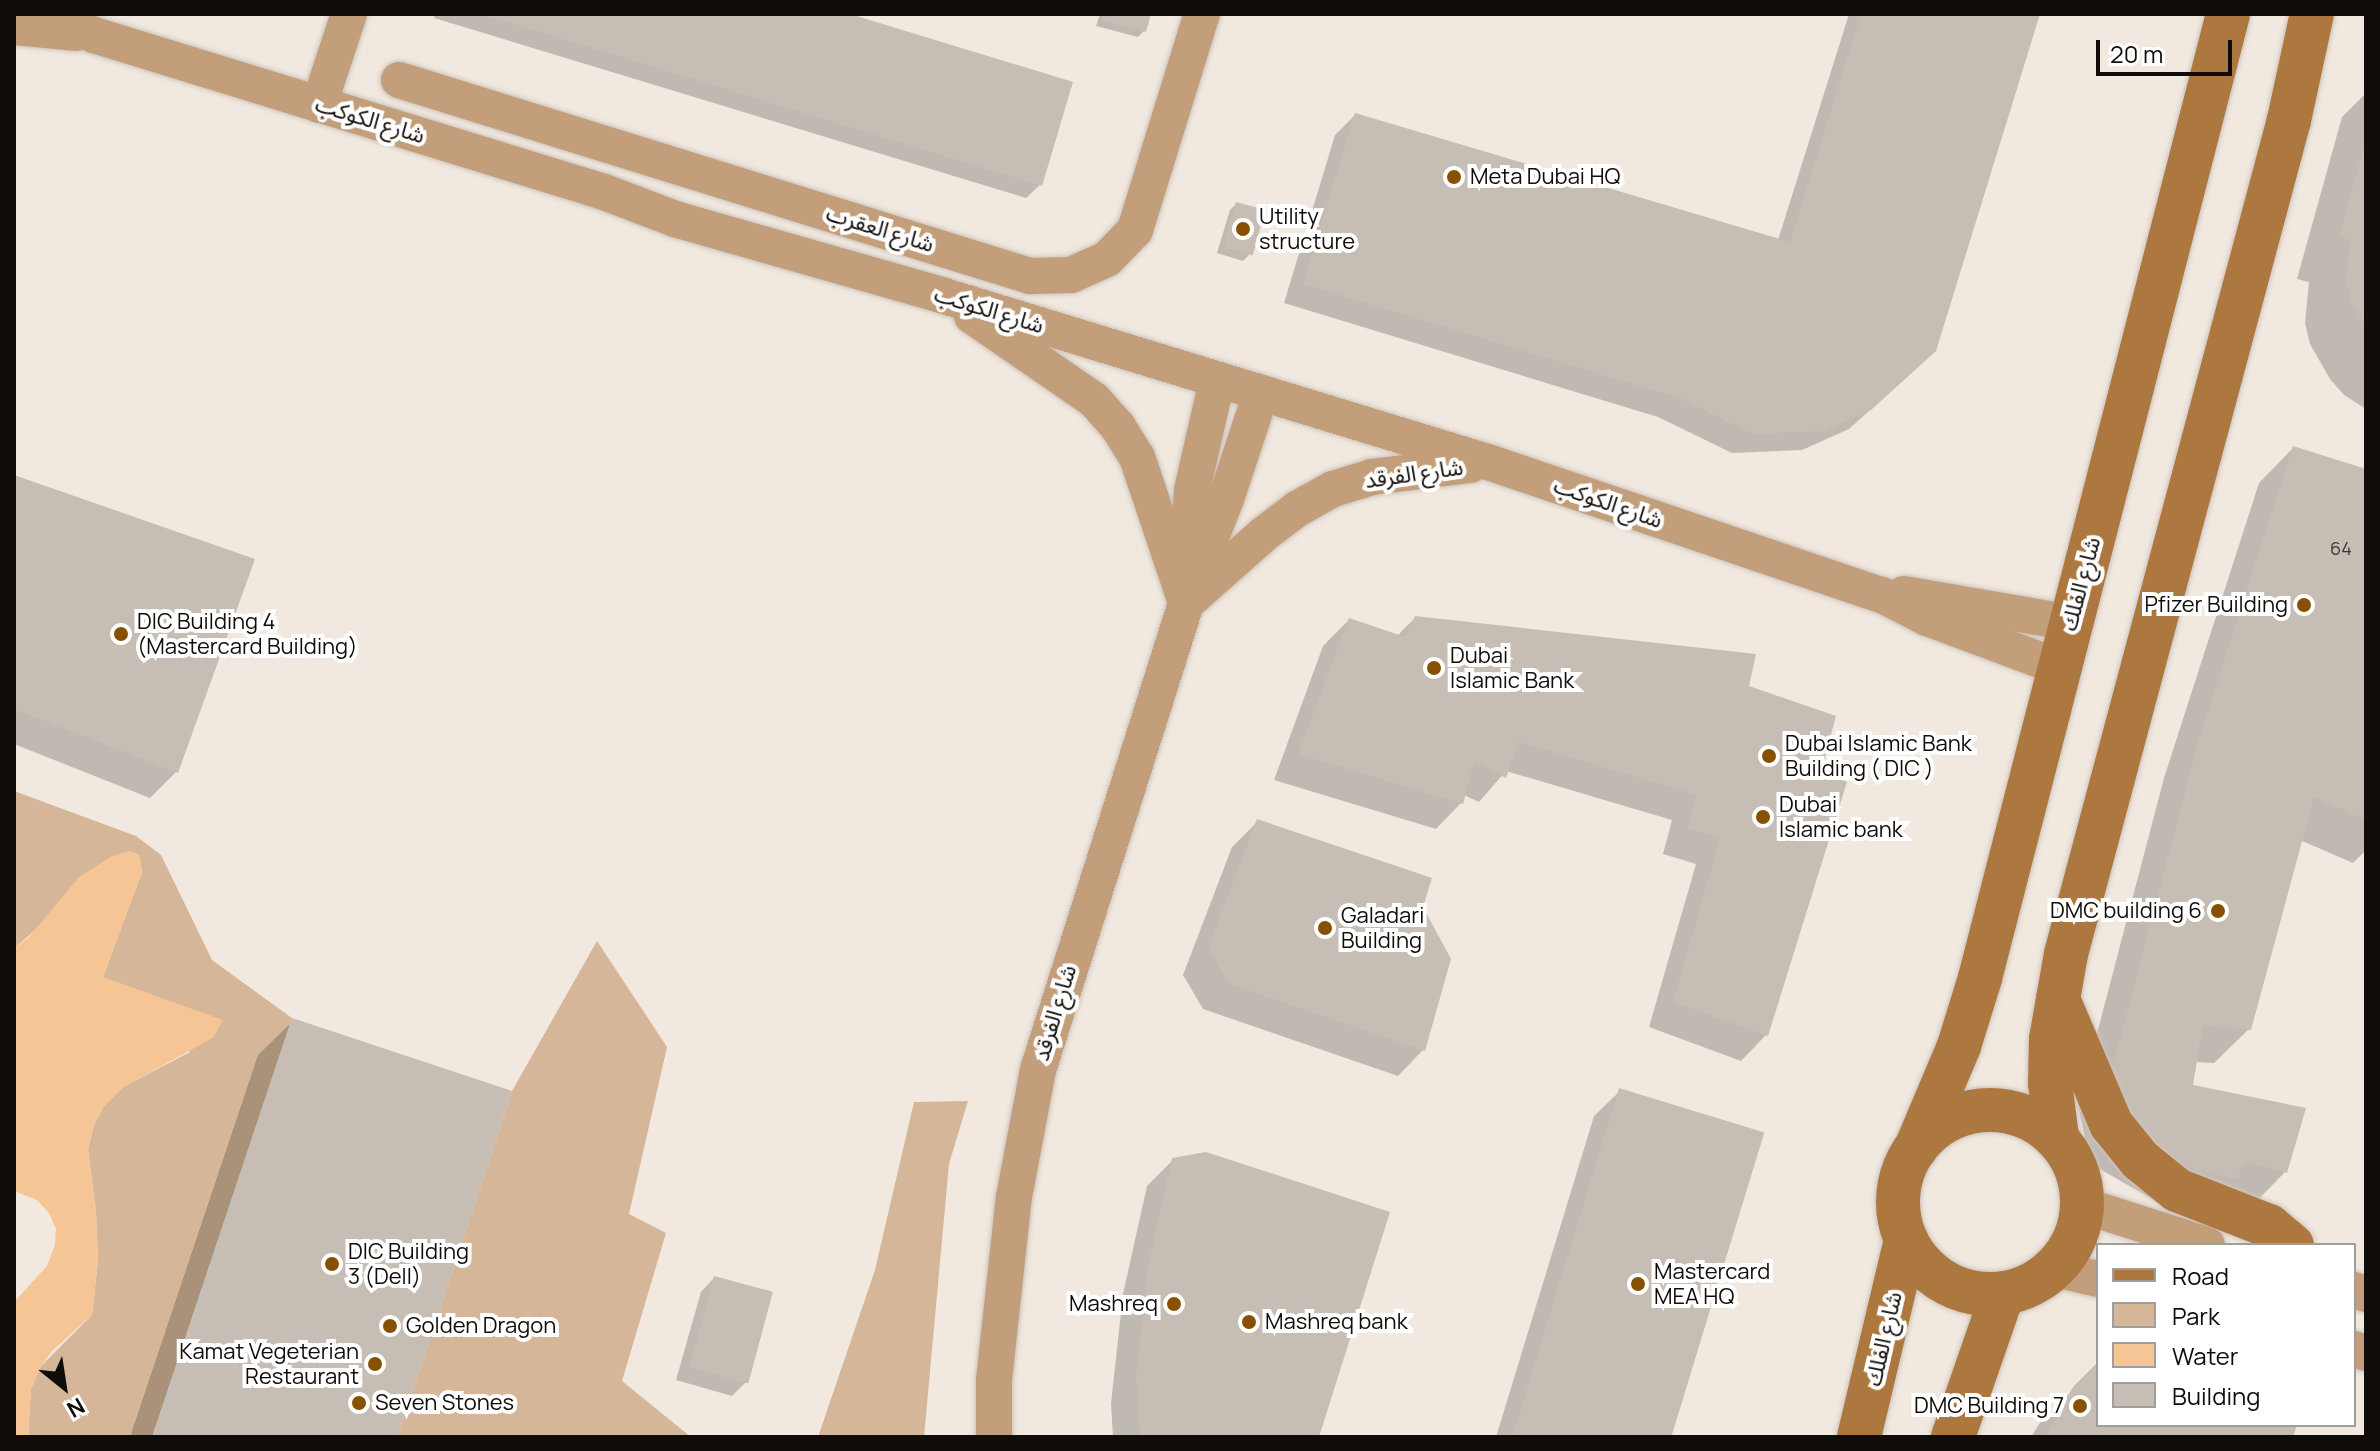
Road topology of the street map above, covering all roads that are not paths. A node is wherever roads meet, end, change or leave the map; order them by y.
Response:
1 (48, 14) edge
2 (349, 14) edge
3 (1202, 14) edge
4 (2228, 14) edge
5 (2312, 14) edge
6 (14, 27) edge
7 (94, 35) junction
8 (399, 80) dead end
9 (319, 105) junction
10 (941, 295) junction
11 (1217, 381) junction
12 (1261, 393) junction
13 (1491, 463) junction
14 (1882, 595) junction
15 (1186, 603) junction
16 (2072, 623) junction
17 (2059, 667) junction
18 (2057, 997) junction
19 (2057, 1137) junction
20 (1916, 1148) junction
21 (2082, 1205) junction
22 (1906, 1240) junction
23 (2201, 1243) edge
24 (2290, 1243) edge
25 (2054, 1269) junction
26 (2096, 1279) edge
27 (2003, 1293) junction
28 (994, 1437) edge
29 (1859, 1437) edge
30 (1953, 1437) edge

1 - 7 street, شارع الكوكب
2 - 9 street
3 - 8 street, شارع العقرب
4 - 16 street, شارع الفلك
5 - 18 street
6 - 7 street, شارع الكوكب
7 - 9 street, شارع الكوكب
9 - 10 street, شارع الكوكب
10 - 11 street, شارع الكوكب
10 - 15 street
11 - 12 street, شارع الكوكب
11 - 15 street, شارع الفرقد
12 - 13 street, شارع الكوكب
12 - 15 street, شارع الفرقد
13 - 14 street, شارع الكوكب
13 - 15 street, شارع الفرقد
14 - 16 street, شارع الكوكب
14 - 17 street, شارع الكوكب
15 - 28 street, شارع الفرقد
16 - 17 street, شارع الفلك
17 - 20 street, شارع الفلك
18 - 19 street
18 - 24 street
19 - 20 street
19 - 21 street
20 - 22 street
21 - 23 street
21 - 25 street
22 - 27 street
22 - 29 street, شارع الفلك
25 - 26 street
25 - 27 street
27 - 30 street

